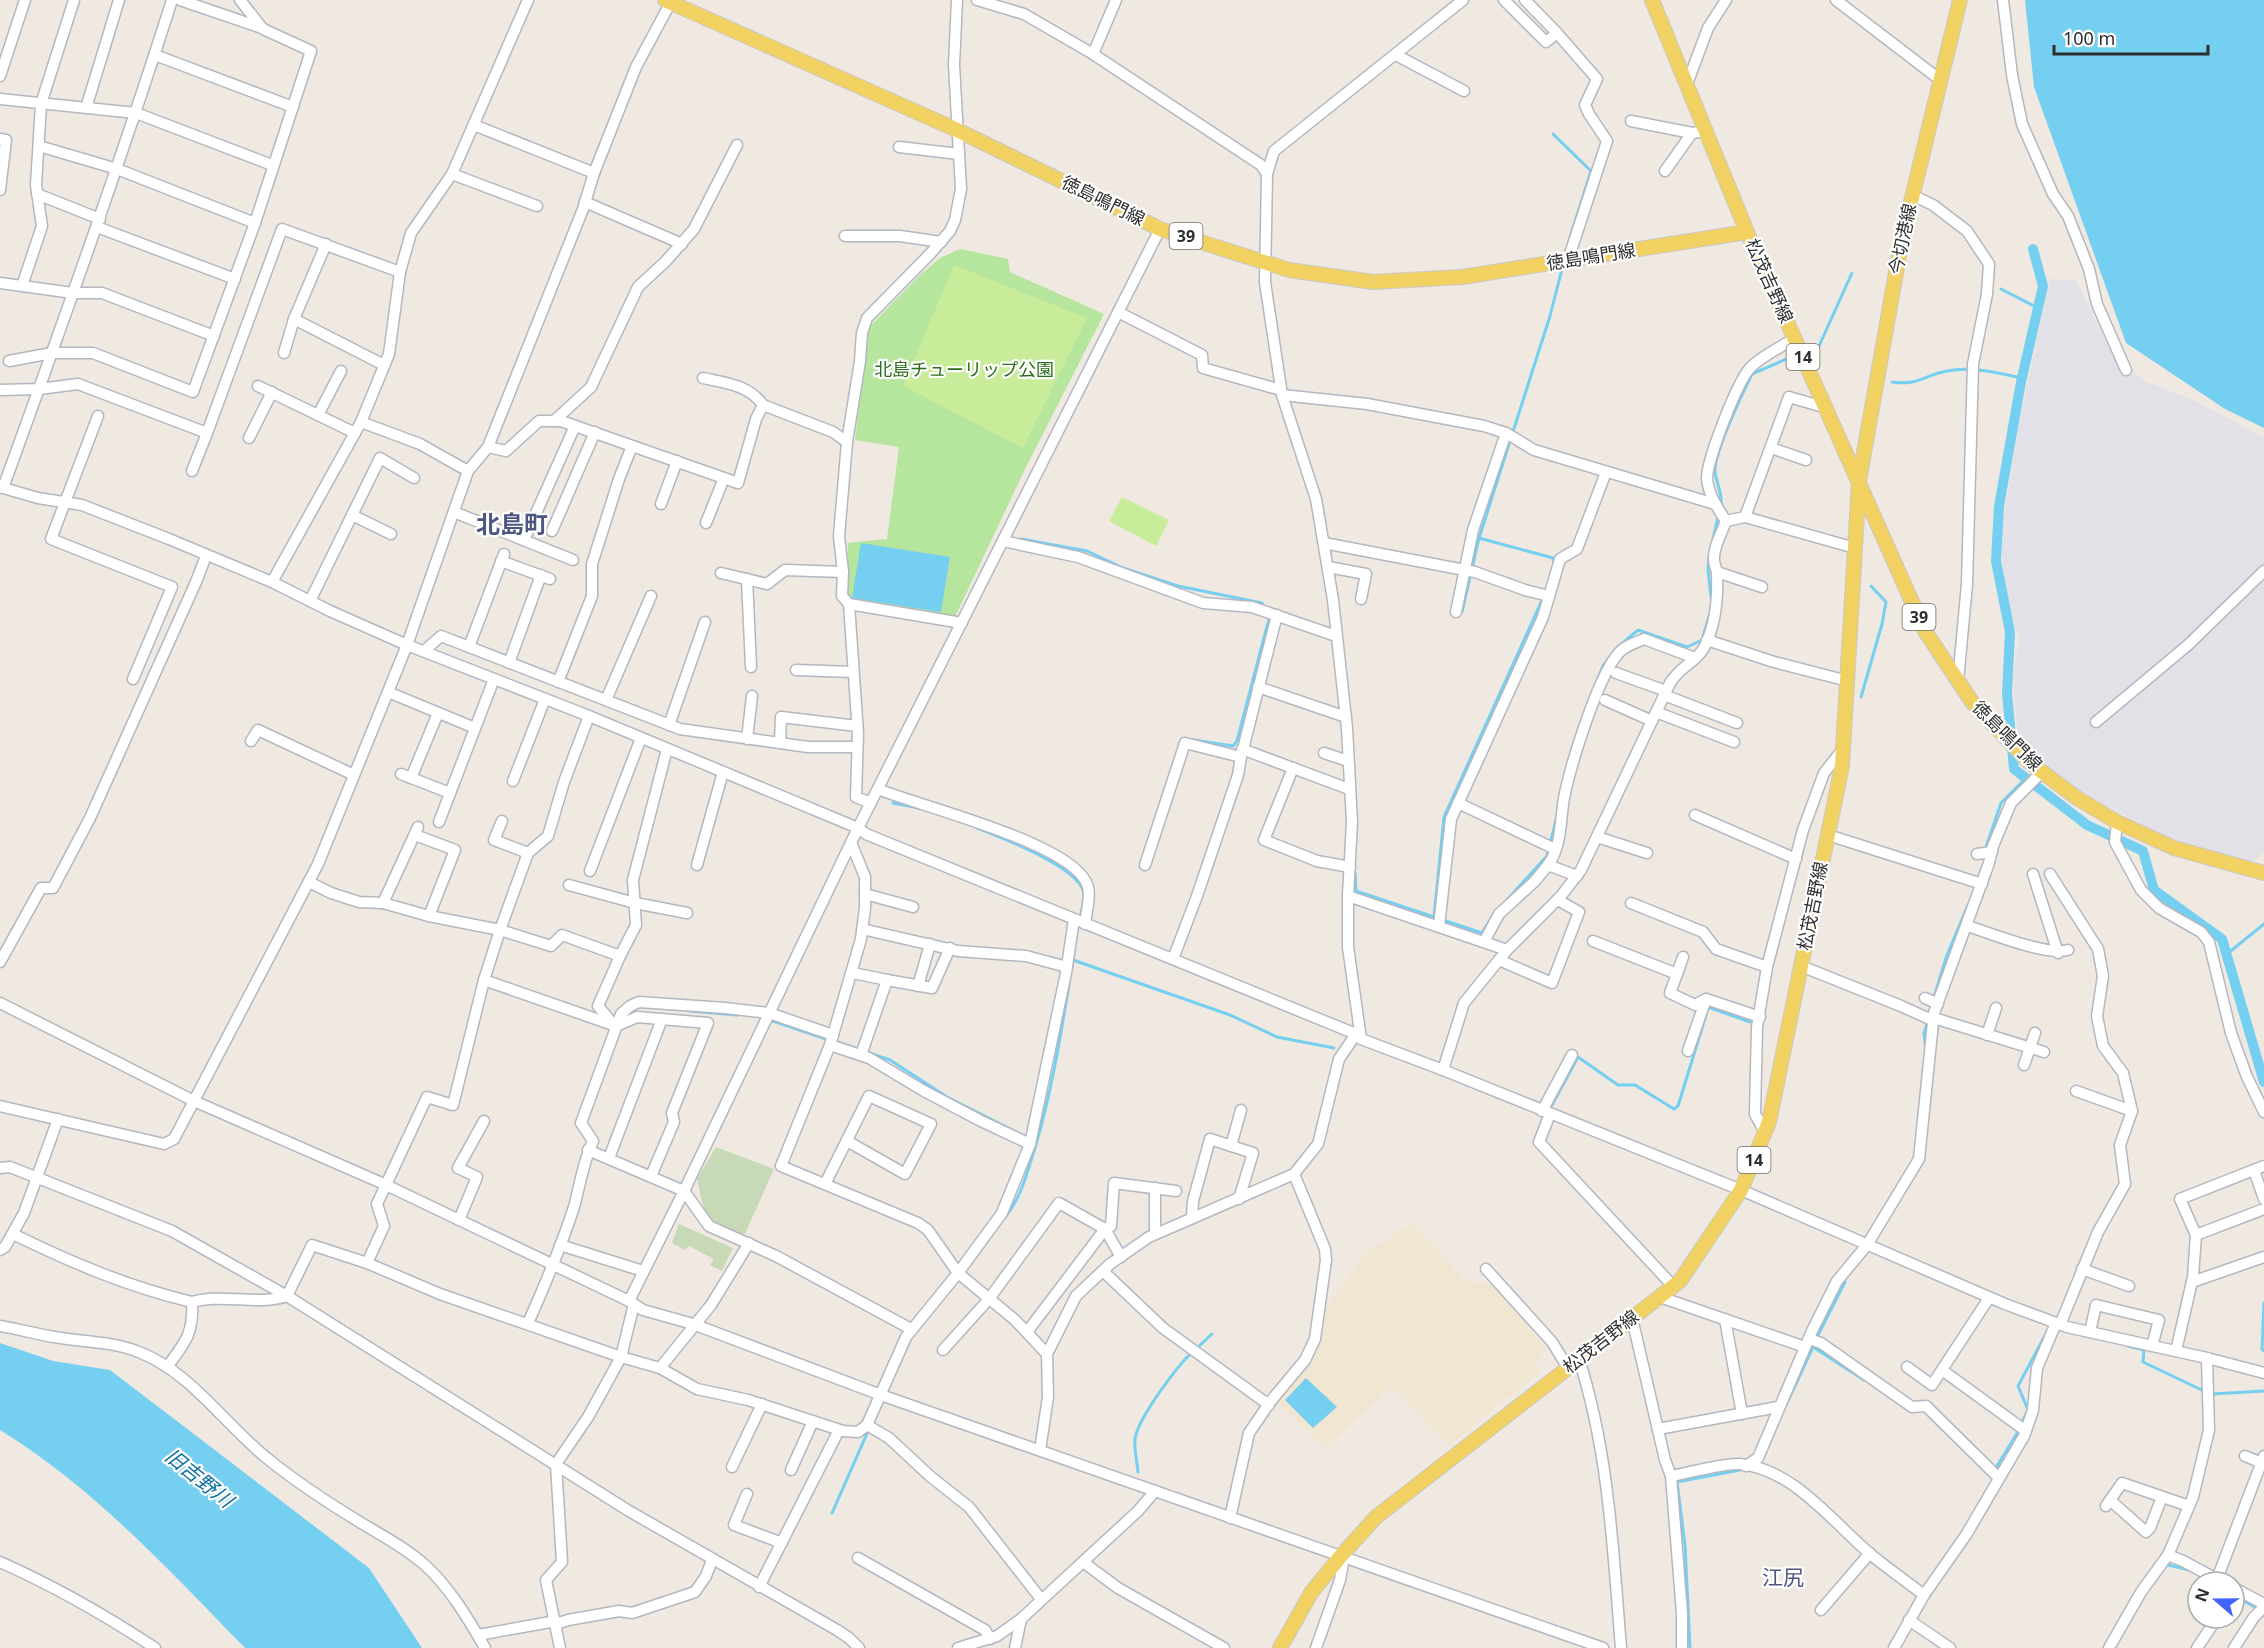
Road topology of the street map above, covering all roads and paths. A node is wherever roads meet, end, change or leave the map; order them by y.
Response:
1 (25, 0) edge
2 (74, 0) edge
3 (119, 0) edge
4 (172, 0) edge
5 (180, 0) edge
6 (240, 0) edge
7 (528, 0) edge
8 (957, 0) edge
9 (977, 0) edge
10 (1116, 0) edge
11 (1463, 0) edge
12 (1504, 0) edge
13 (1525, 0) edge
14 (1652, 0) edge
15 (1726, 0) edge
16 (1836, 0) edge
17 (1960, 0) edge
18 (2003, 0) edge
19 (669, 1) edge
20 (263, 29) junction
21 (1557, 33) junction
22 (1093, 54) junction
23 (154, 55) junction
24 (1396, 55) junction
25 (0, 76) edge
26 (1939, 79) junction
27 (1687, 84) junction
28 (1464, 91) dead end
29 (0, 99) edge
30 (41, 104) junction
31 (293, 107) junction
32 (86, 108) junction
33 (136, 113) junction
34 (1631, 121) dead end
35 (474, 125) junction
36 (957, 130) junction
37 (1706, 131) junction
38 (1692, 133) junction
39 (0, 139) edge
40 (39, 146) junction
41 (737, 146) dead end
42 (899, 147) dead end
43 (959, 154) junction
44 (272, 165) junction
45 (117, 169) junction
46 (1665, 171) dead end
47 (594, 173) junction
48 (452, 174) junction
49 (1267, 174) junction
50 (0, 190) edge
51 (37, 194) junction
52 (1912, 195) junction
53 (585, 202) junction
54 (537, 206) dead end
55 (98, 223) junction
56 (255, 223) junction
57 (1160, 229) junction
58 (1748, 232) junction
59 (845, 236) dead end
60 (941, 242) junction
61 (326, 244) junction
62 (682, 244) junction
63 (1568, 260) junction
64 (1264, 262) junction
65 (400, 272) junction
66 (235, 279) junction
67 (0, 283) edge
68 (22, 286) junction
69 (73, 293) junction
70 (1118, 312) junction
71 (294, 319) junction
72 (214, 336) junction
73 (1795, 338) junction
74 (284, 352) dead end
75 (52, 353) junction
76 (9, 360) dead end
77 (384, 365) junction
78 (2126, 370) dead end
79 (341, 371) dead end
80 (703, 378) dead end
81 (258, 386) dead end
82 (39, 389) junction
83 (0, 390) edge
84 (272, 392) junction
85 (1282, 393) junction
86 (763, 405) junction
87 (1827, 408) junction
88 (318, 415) junction
89 (98, 416) dead end
90 (554, 421) junction
91 (361, 422) junction
92 (575, 426) junction
93 (595, 432) junction
94 (207, 433) junction
95 (355, 433) junction
96 (1506, 434) junction
97 (249, 438) dead end
98 (848, 442) junction
99 (632, 446) junction
100 (488, 447) junction
101 (1771, 448) junction
102 (1806, 460) dead end
103 (677, 461) junction
104 (192, 471) dead end
105 (468, 471) junction
106 (1606, 472) junction
107 (414, 478) dead end
108 (724, 478) junction
109 (1859, 481) junction
110 (1, 487) edge
111 (65, 502) junction
112 (661, 504) dead end
113 (1715, 504) junction
114 (454, 512) junction
115 (352, 515) junction
116 (1745, 517) junction
117 (1726, 520) junction
118 (706, 523) dead end
119 (552, 531) dead end
120 (391, 534) dead end
121 (524, 540) junction
122 (1003, 542) junction
123 (1324, 543) junction
124 (1856, 548) junction
125 (206, 556) junction
126 (573, 560) dead end
127 (1328, 567) junction
128 (1469, 571) junction
129 (2264, 571) edge
130 (843, 572) junction
131 (1717, 572) junction
132 (721, 573) dead end
133 (747, 579) junction
134 (272, 582) junction
135 (1762, 587) dead end
136 (651, 596) dead end
137 (1549, 596) junction
138 (1361, 599) dead end
139 (310, 601) junction
140 (849, 604) junction
141 (1456, 612) dead end
142 (1277, 615) junction
143 (705, 622) dead end
144 (962, 623) junction
145 (1336, 636) junction
146 (1707, 640) junction
147 (407, 645) junction
148 (468, 646) junction
149 (424, 651) junction
150 (1695, 658) junction
151 (509, 663) junction
152 (751, 667) dead end
153 (796, 670) dead end
154 (853, 672) junction
155 (1616, 673) dead end
156 (133, 679) dead end
157 (494, 679) junction
158 (1848, 681) junction
159 (1958, 681) junction
160 (558, 682) junction
161 (1258, 687) junction
162 (388, 692) junction
163 (1665, 693) junction
164 (752, 696) dead end
165 (545, 699) junction
166 (606, 700) junction
167 (1605, 700) dead end
168 (438, 712) junction
169 (589, 716) junction
170 (1654, 716) junction
171 (1346, 717) junction
172 (2096, 722) dead end
173 (669, 725) junction
174 (857, 726) junction
175 (475, 728) junction
176 (641, 738) junction
177 (747, 739) junction
178 (251, 741) dead end
179 (780, 743) junction
180 (858, 747) junction
181 (1844, 747) junction
182 (667, 749) junction
183 (1241, 753) junction
184 (1324, 753) dead end
185 (1348, 760) junction
186 (1293, 768) junction
187 (723, 772) junction
188 (2042, 772) junction
189 (354, 775) junction
190 (513, 781) dead end
191 (878, 789) junction
192 (1349, 789) junction
193 (450, 793) junction
194 (1458, 802) junction
195 (871, 803) junction
196 (1695, 816) dead end
197 (502, 821) dead end
198 (439, 822) dead end
199 (2117, 822) junction
200 (858, 828) junction
201 (1828, 835) junction
202 (1597, 837) junction
203 (852, 845) junction
204 (1555, 849) junction
205 (1992, 852) junction
206 (528, 853) junction
207 (1647, 853) dead end
208 (1977, 854) dead end
209 (1796, 859) junction
210 (697, 865) dead end
211 (1145, 865) dead end
212 (1548, 865) junction
213 (1350, 867) junction
214 (590, 871) dead end
215 (2264, 873) edge
216 (2033, 874) dead end
217 (2050, 874) dead end
218 (1577, 876) junction
219 (309, 882) junction
220 (1982, 884) junction
221 (569, 885) dead end
222 (865, 894) junction
223 (1348, 896) junction
224 (1558, 900) junction
225 (383, 903) junction
226 (635, 903) junction
227 (1631, 903) dead end
228 (913, 907) dead end
229 (687, 913) dead end
230 (429, 916) junction
231 (1080, 921) junction
232 (1439, 926) junction
233 (1967, 926) junction
234 (862, 929) junction
235 (500, 930) junction
236 (1593, 940) dead end
237 (1484, 942) junction
238 (930, 944) junction
239 (950, 948) junction
240 (1507, 950) junction
241 (620, 956) junction
242 (1683, 957) dead end
243 (1173, 959) junction
244 (1499, 960) junction
245 (0, 962) edge
246 (1801, 966) junction
247 (1767, 967) junction
248 (1067, 968) junction
249 (853, 973) junction
250 (1677, 974) junction
251 (484, 980) junction
252 (887, 980) junction
253 (918, 986) junction
254 (1925, 998) dead end
255 (1706, 999) junction
256 (0, 1003) edge
257 (1938, 1004) junction
258 (1996, 1008) dead end
259 (769, 1013) junction
260 (1760, 1017) junction
261 (662, 1019) junction
262 (1930, 1019) junction
263 (616, 1026) junction
264 (2035, 1033) dead end
265 (1987, 1035) junction
266 (1358, 1036) junction
267 (831, 1040) junction
268 (2030, 1048) junction
269 (862, 1050) junction
270 (1688, 1051) dead end
271 (2044, 1052) dead end
272 (1572, 1055) dead end
273 (2024, 1065) dead end
274 (1443, 1070) junction
275 (2076, 1091) dead end
276 (194, 1101) junction
277 (0, 1106) edge
278 (1241, 1110) dead end
279 (2132, 1111) junction
280 (1546, 1113) junction
281 (2264, 1113) edge
282 (58, 1119) junction
283 (484, 1121) dead end
284 (1765, 1132) junction
285 (847, 1141) junction
286 (1030, 1144) junction
287 (1231, 1146) junction
288 (588, 1150) junction
289 (609, 1158) junction
290 (0, 1168) edge
291 (2259, 1168) edge
292 (1294, 1174) junction
293 (651, 1176) junction
294 (36, 1179) junction
295 (384, 1184) junction
296 (825, 1184) junction
297 (1155, 1188) junction
298 (1741, 1190) junction
299 (684, 1191) junction
300 (1176, 1191) dead end
301 (2264, 1198) edge
302 (1239, 1199) junction
303 (2264, 1209) edge
304 (1192, 1217) junction
305 (459, 1220) junction
306 (1105, 1229) junction
307 (13, 1234) junction
308 (1155, 1234) junction
309 (2196, 1235) junction
310 (749, 1243) junction
311 (560, 1245) junction
312 (1867, 1245) junction
313 (0, 1250) edge
314 (1121, 1257) junction
315 (2264, 1257) edge
316 (368, 1263) junction
317 (554, 1264) junction
318 (1486, 1269) dead end
319 (2082, 1269) junction
320 (1103, 1271) junction
321 (643, 1272) junction
322 (958, 1273) junction
323 (2192, 1282) junction
324 (2129, 1286) dead end
325 (1673, 1287) junction
326 (287, 1296) junction
327 (1660, 1297) junction
328 (1989, 1298) junction
329 (989, 1299) junction
330 (192, 1302) junction
331 (631, 1302) junction
332 (1632, 1318) junction
333 (1725, 1319) junction
334 (528, 1323) junction
335 (693, 1324) junction
336 (2058, 1324) junction
337 (0, 1326) edge
338 (910, 1329) junction
339 (1027, 1332) junction
340 (2090, 1332) junction
341 (1807, 1343) junction
342 (2152, 1346) junction
343 (943, 1350) dead end
344 (2176, 1351) junction
345 (1047, 1354) junction
346 (621, 1357) junction
347 (2207, 1358) junction
348 (1573, 1364) junction
349 (167, 1367) junction
350 (1906, 1367) dead end
351 (660, 1368) junction
352 (1942, 1370) junction
353 (2264, 1373) edge
354 (881, 1395) junction
355 (762, 1404) junction
356 (1269, 1406) junction
357 (1779, 1407) junction
358 (1742, 1414) junction
359 (813, 1421) junction
360 (867, 1425) junction
361 (1658, 1429) junction
362 (839, 1430) junction
363 (2026, 1431) junction
364 (1040, 1450) junction
365 (2245, 1456) dead end
366 (2263, 1463) edge
367 (556, 1464) junction
368 (1746, 1466) junction
369 (732, 1467) dead end
370 (791, 1470) dead end
371 (1671, 1476) junction
372 (1999, 1478) junction
373 (1155, 1491) junction
374 (747, 1494) dead end
375 (2162, 1497) junction
376 (2189, 1506) junction
377 (1230, 1518) junction
378 (782, 1543) junction
379 (1870, 1553) junction
380 (2168, 1555) junction
381 (858, 1558) dead end
382 (1342, 1558) junction
383 (712, 1560) junction
384 (0, 1562) edge
385 (1083, 1562) junction
386 (2198, 1570) edge
387 (2224, 1570) edge
388 (759, 1587) junction
389 (1924, 1595) junction
390 (2246, 1597) edge
391 (1041, 1599) junction
392 (2264, 1606) edge
393 (1821, 1610) dead end
394 (1021, 1618) junction
395 (1909, 1620) junction
396 (556, 1623) junction
397 (2209, 1630) edge
398 (478, 1635) junction
399 (990, 1640) junction
400 (155, 1648) edge
401 (485, 1648) edge
402 (560, 1648) edge
403 (859, 1648) edge
404 (958, 1648) edge
405 (1015, 1648) edge
406 (1224, 1648) edge
407 (1280, 1648) edge
408 (1316, 1648) edge
409 (1603, 1648) edge
410 (1621, 1648) edge
411 (1682, 1648) edge
412 (1894, 1648) edge
413 (1950, 1648) edge
414 (2109, 1648) edge
415 (2197, 1648) edge
416 (2234, 1648) edge

1 - 25 street
2 - 30 street
3 - 32 street
4 - 23 street
5 - 20 street
6 - 20 street
7 - 35 street
8 - 36 street
9 - 22 street
10 - 22 street
11 - 24 street
12 - 21 street
13 - 21 street
14 - 27 main road, 松茂吉野線 / 14
15 - 27 street
16 - 26 street
17 - 26 main road, 今切港線
18 - 78 street
19 - 36 main road, 徳島鳴門線 / 39
19 - 47 street
20 - 31 street
21 - 63 street
22 - 49 street
23 - 31 street
23 - 33 street
24 - 28 street
24 - 49 street
26 - 52 main road, 今切港線
27 - 37 main road, 松茂吉野線 / 14
29 - 30 street
30 - 32 street
30 - 40 street
31 - 44 street
32 - 33 street
33 - 44 street
33 - 45 street
34 - 38 street
35 - 47 street
35 - 48 street
36 - 43 street
36 - 57 main road, 徳島鳴門線 / 39
37 - 38 street
37 - 58 main road, 松茂吉野線 / 14
38 - 46 street
39 - 50 street
40 - 45 street
40 - 51 street
41 - 62 street
42 - 43 street
43 - 60 street
44 - 56 street
45 - 55 street
45 - 56 street
47 - 53 street
48 - 54 street
48 - 65 street
49 - 64 street
51 - 55 street
51 - 68 street
52 - 109 main road, 今切港線
52 - 159 street
53 - 62 street
53 - 100 street
55 - 66 street
55 - 69 street
56 - 66 street
57 - 64 main road, 徳島鳴門線 / 39
57 - 70 street
58 - 63 main road, 徳島鳴門線 / 39
58 - 73 main road, 松茂吉野線 / 14
59 - 60 street
60 - 98 street
61 - 65 street
61 - 71 street
61 - 94 street
62 - 90 street
63 - 64 main road, 徳島鳴門線 / 39
64 - 85 street
65 - 77 street
66 - 72 street
67 - 68 street
68 - 69 street
69 - 72 street
69 - 75 street
70 - 85 street
70 - 122 street
71 - 74 street
71 - 77 street
72 - 75 street
73 - 87 main road, 松茂吉野線 / 14
73 - 113 street
75 - 76 street
75 - 82 street
77 - 91 street
79 - 88 street
80 - 86 street
81 - 84 street
82 - 83 street
82 - 94 street
82 - 110 street
84 - 88 street
84 - 97 street
85 - 96 street
85 - 123 street
86 - 98 street
86 - 108 street
87 - 101 street
87 - 109 main road, 松茂吉野線 / 14
88 - 95 street
89 - 111 street
90 - 92 street
90 - 100 street
91 - 95 street
91 - 105 street
92 - 93 street
92 - 121 street
93 - 99 street
93 - 119 street
94 - 104 street
95 - 134 street
96 - 106 street
96 - 128 street
98 - 130 street
99 - 103 street
99 - 160 street
100 - 105 street
101 - 102 street
101 - 116 street
103 - 108 street
103 - 112 street
105 - 114 street
106 - 113 street
106 - 137 street
107 - 115 street
108 - 118 street
109 - 124 main road, 松茂吉野線 / 14
109 - 159 main road, 徳島鳴門線 / 39
110 - 111 street
111 - 125 street
111 - 156 street
113 - 117 street
114 - 121 street
114 - 147 street
115 - 120 street
115 - 139 street
116 - 117 street
116 - 124 street
117 - 131 street
121 - 126 street
122 - 142 street
122 - 144 street
123 - 127 street
123 - 128 street
124 - 158 main road, 松茂吉野線 / 14
125 - 134 street
125 - 245 street
127 - 138 street
127 - 145 street
128 - 137 street
128 - 141 street
129 - 172 street
130 - 133 street
130 - 140 street
131 - 135 street
131 - 146 street
132 - 133 street
133 - 152 street
134 - 139 street
136 - 166 street
137 - 194 street
139 - 147 street
140 - 144 street
140 - 154 street
142 - 145 street
142 - 161 street
143 - 173 street
144 - 191 street
145 - 171 street
146 - 150 street
146 - 158 street
147 - 149 street
147 - 162 street
148 - 149 street
148 - 151 street
148 - 151 street
149 - 157 street
150 - 163 street
150 - 204 street
151 - 160 street
153 - 154 street
154 - 174 street
155 - 163 street
157 - 165 street
157 - 175 street
158 - 181 main road, 松茂吉野線 / 14
159 - 188 main road, 徳島鳴門線 / 39
160 - 166 street
161 - 171 street
161 - 183 street
162 - 168 street
162 - 189 street
163 - 170 street
163 - 170 street
164 - 177 street
165 - 169 street
165 - 190 street
166 - 173 street
167 - 170 street
168 - 175 street
168 - 193 street
169 - 176 street
169 - 206 street
170 - 202 street
171 - 185 street
173 - 177 street
174 - 179 street
174 - 180 street
175 - 193 street
176 - 182 street
176 - 214 street
177 - 179 street
178 - 189 street
179 - 180 street
180 - 195 street
181 - 201 main road, 松茂吉野線 / 14
181 - 209 street
182 - 187 street
182 - 226 street
183 - 186 street
183 - 211 street
183 - 243 street
184 - 185 street
185 - 192 street
186 - 192 street
186 - 213 street
187 - 200 street
187 - 210 street
188 - 199 main road, 徳島鳴門線 / 39
188 - 205 street
189 - 219 street
191 - 195 street
191 - 231 street
192 - 213 street
193 - 198 street
194 - 204 street
194 - 232 street
195 - 200 street
196 - 209 street
197 - 206 street
199 - 215 main road, 徳島鳴門線 / 39
199 - 281 street
200 - 203 street
200 - 231 street
201 - 220 street
201 - 246 main road, 松茂吉野線 / 14
202 - 207 street
202 - 218 street
203 - 222 street
203 - 259 street
204 - 212 street
205 - 208 street
205 - 220 street
206 - 235 street
209 - 247 street
212 - 218 street
212 - 237 street
213 - 223 street
216 - 233 street
217 - 279 street
218 - 224 street
219 - 225 street
219 - 276 street
220 - 233 street
221 - 226 street
222 - 228 street
222 - 234 street
223 - 232 street
223 - 266 street
224 - 240 street
224 - 244 street
225 - 230 street
225 - 230 street
226 - 229 street
226 - 241 street
227 - 247 street
230 - 235 street
231 - 243 street
231 - 248 street
232 - 237 street
233 - 257 street
234 - 238 street
234 - 249 street
235 - 241 street
235 - 251 street
236 - 250 street
237 - 240 street
238 - 239 street
238 - 253 street
239 - 248 street
239 - 253 street
240 - 244 street
241 - 263 street
242 - 250 street
243 - 266 street
244 - 274 street
246 - 262 street
246 - 284 main road, 松茂吉野線 / 14
247 - 260 street
248 - 286 street
249 - 252 street
249 - 267 street
250 - 255 street
251 - 263 street
251 - 295 street
252 - 253 street
252 - 269 street
254 - 257 street
255 - 260 street
255 - 270 street
256 - 276 street
257 - 262 street
258 - 265 street
259 - 263 street
259 - 267 street
259 - 299 street
260 - 284 street
261 - 263 street
261 - 289 street
261 - 293 street
262 - 265 street
262 - 312 street
263 - 288 street
264 - 268 street
265 - 268 street
266 - 274 street
266 - 292 street
267 - 269 street
267 - 296 street
268 - 271 street
268 - 273 street
269 - 286 street
272 - 280 street
274 - 280 street
275 - 279 street
276 - 282 street
276 - 295 street
277 - 282 street
278 - 287 street
279 - 319 street
280 - 298 street
280 - 325 street
282 - 294 street
283 - 305 street
284 - 298 main road, 松茂吉野線 / 14
285 - 285 street
285 - 296 street
286 - 322 street
287 - 302 street
287 - 304 street
288 - 289 street
288 - 311 street
289 - 293 street
290 - 294 street
291 - 301 street
291 - 309 street
292 - 302 street
292 - 356 street
293 - 299 street
294 - 307 street
294 - 326 street
295 - 305 street
295 - 316 street
296 - 322 street
297 - 300 street
297 - 306 street
297 - 308 street
298 - 312 street
298 - 325 main road, 松茂吉野線 / 14
299 - 310 street
299 - 321 street
302 - 304 street
303 - 309 street
304 - 308 street
305 - 317 street
306 - 314 street
306 - 329 street
306 - 339 street
307 - 313 street
307 - 330 street
308 - 314 street
309 - 323 street
310 - 335 street
310 - 338 street
311 - 317 street
311 - 321 street
312 - 328 street
312 - 341 street
314 - 320 street
315 - 323 street
316 - 326 street
316 - 334 street
317 - 331 street
317 - 334 street
318 - 348 street
319 - 324 street
319 - 336 street
320 - 345 street
320 - 356 street
321 - 331 street
322 - 329 street
322 - 338 street
323 - 344 street
325 - 327 main road, 松茂吉野線 / 14
326 - 330 street
326 - 367 street
327 - 332 main road, 松茂吉野線 / 14
327 - 333 street
328 - 336 street
328 - 352 street
329 - 339 street
329 - 343 street
330 - 349 street
331 - 335 street
331 - 346 street
332 - 348 main road, 松茂吉野線 / 14
332 - 361 street
333 - 341 street
333 - 358 street
334 - 346 street
335 - 351 street
335 - 354 street
336 - 340 street
336 - 363 street
337 - 349 street
338 - 354 street
339 - 345 street
340 - 342 street
340 - 342 street
341 - 357 street
341 - 372 street
342 - 344 street
344 - 347 street
345 - 364 street
346 - 351 street
346 - 367 street
347 - 353 street
347 - 376 street
348 - 382 main road, 松茂吉野線 / 14
348 - 410 street
349 - 398 street
350 - 352 street
351 - 355 street
352 - 363 street
354 - 360 street
354 - 364 street
355 - 359 street
355 - 369 street
356 - 377 street
357 - 358 street
357 - 368 street
358 - 361 street
359 - 362 street
359 - 370 street
360 - 362 street
360 - 391 street
361 - 371 street
362 - 378 street
363 - 372 street
364 - 373 street
365 - 366 street
366 - 387 street
367 - 383 street
367 - 396 street
368 - 371 street
368 - 379 street
371 - 411 street
372 - 389 street
373 - 377 street
373 - 385 street
374 - 378 street
375 - 375 street
375 - 376 street
376 - 380 street
377 - 382 street
378 - 388 street
379 - 389 street
379 - 393 street
380 - 386 street
380 - 414 street
381 - 399 street
382 - 407 main road, 松茂吉野線 / 14
382 - 408 street
382 - 409 street
383 - 388 street
383 - 396 street
384 - 400 street
385 - 391 street
385 - 406 street
388 - 403 street
389 - 395 street
390 - 392 street
391 - 394 street
392 - 416 street
394 - 399 street
394 - 405 street
395 - 412 street
395 - 413 street
396 - 398 street
396 - 402 street
397 - 415 street
398 - 401 street
399 - 404 street

